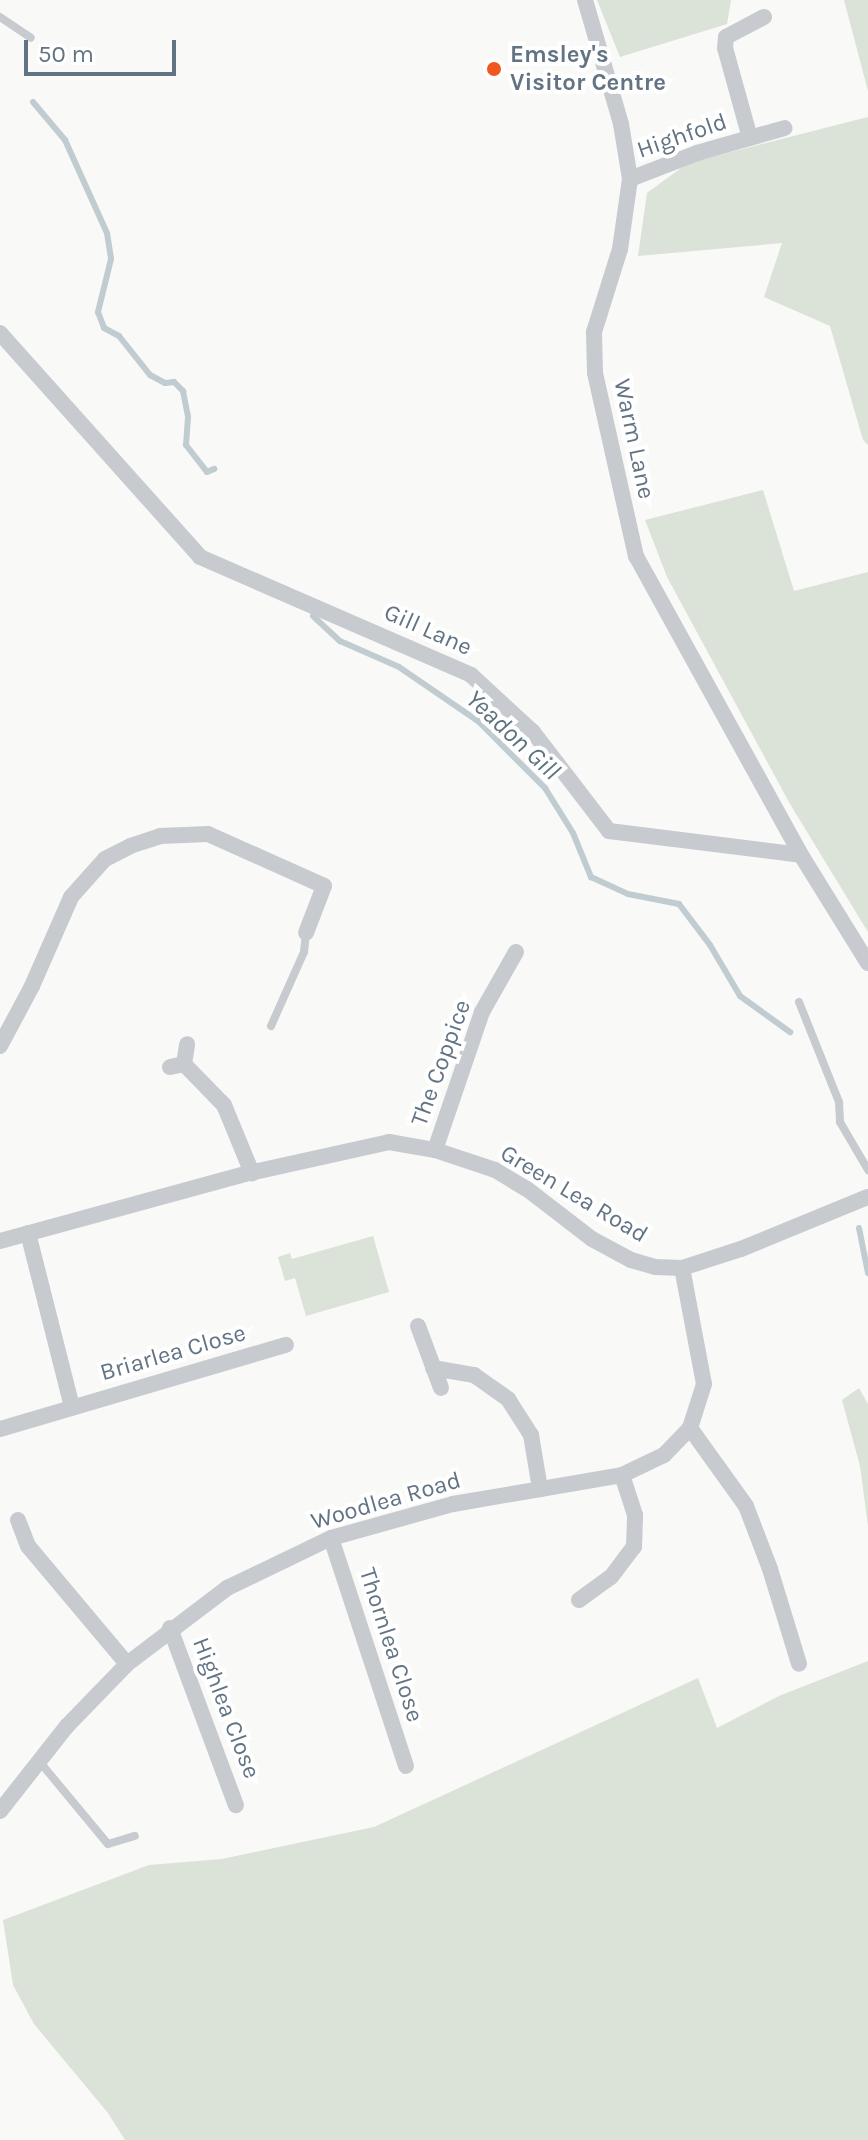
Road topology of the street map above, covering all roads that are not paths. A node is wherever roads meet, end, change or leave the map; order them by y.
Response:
1 (585, 0) edge
2 (0, 17) edge
3 (764, 17) dead end
4 (31, 38) dead end
5 (785, 128) dead end
6 (750, 138) junction
7 (630, 179) junction
8 (0, 333) edge
9 (801, 855) junction
10 (306, 933) joint
11 (516, 952) dead end
12 (868, 963) edge
13 (799, 1002) dead end
14 (271, 1026) dead end
15 (187, 1044) dead end
16 (0, 1046) edge
17 (435, 1150) junction
18 (868, 1170) edge
19 (252, 1173) junction
20 (868, 1197) edge
21 (28, 1233) junction
22 (0, 1241) edge
23 (682, 1268) junction
24 (418, 1326) dead end
25 (286, 1345) dead end
26 (433, 1368) junction
27 (441, 1388) dead end
28 (72, 1407) junction
29 (690, 1428) junction
30 (0, 1429) edge
31 (622, 1475) junction
32 (540, 1489) junction
33 (18, 1520) dead end
34 (331, 1538) junction
35 (579, 1600) dead end
36 (170, 1628) junction
37 (127, 1664) junction
38 (799, 1664) dead end
39 (39, 1761) junction
40 (406, 1766) dead end
41 (3, 1800) edge
42 (236, 1805) dead end
43 (135, 1836) dead end

1 - 7 street, Warm Lane
2 - 4 lane
3 - 6 street, Highfold
5 - 6 street, Highfold
6 - 7 street, Highfold
7 - 9 street, Warm Lane
8 - 9 street, Gill Lane
9 - 12 street
10 - 14 lane
10 - 16 street
11 - 17 street, The Coppice
13 - 18 lane
15 - 19 street
17 - 19 street, Green Lea Road
17 - 23 street, Green Lea Road
19 - 21 street, Green Lea Road
20 - 23 street, Green Lea Road
21 - 22 street, Green Lea Road
21 - 28 street, Briarlea Close
23 - 29 street, Woodlea Road
24 - 26 street
25 - 28 street, Briarlea Close
26 - 27 street
26 - 32 street
28 - 30 street, Briarlea Close
29 - 31 street, Woodlea Road
29 - 38 street
31 - 32 street, Woodlea Road
31 - 35 street
32 - 34 street, Woodlea Road
33 - 37 street
34 - 36 street, Woodlea Road
34 - 40 street, Thornlea Close
36 - 37 street, Woodlea Road
36 - 42 street, Highlea Close
37 - 39 street, Woodlea Road
39 - 41 street, Woodlea Road
39 - 43 lane

